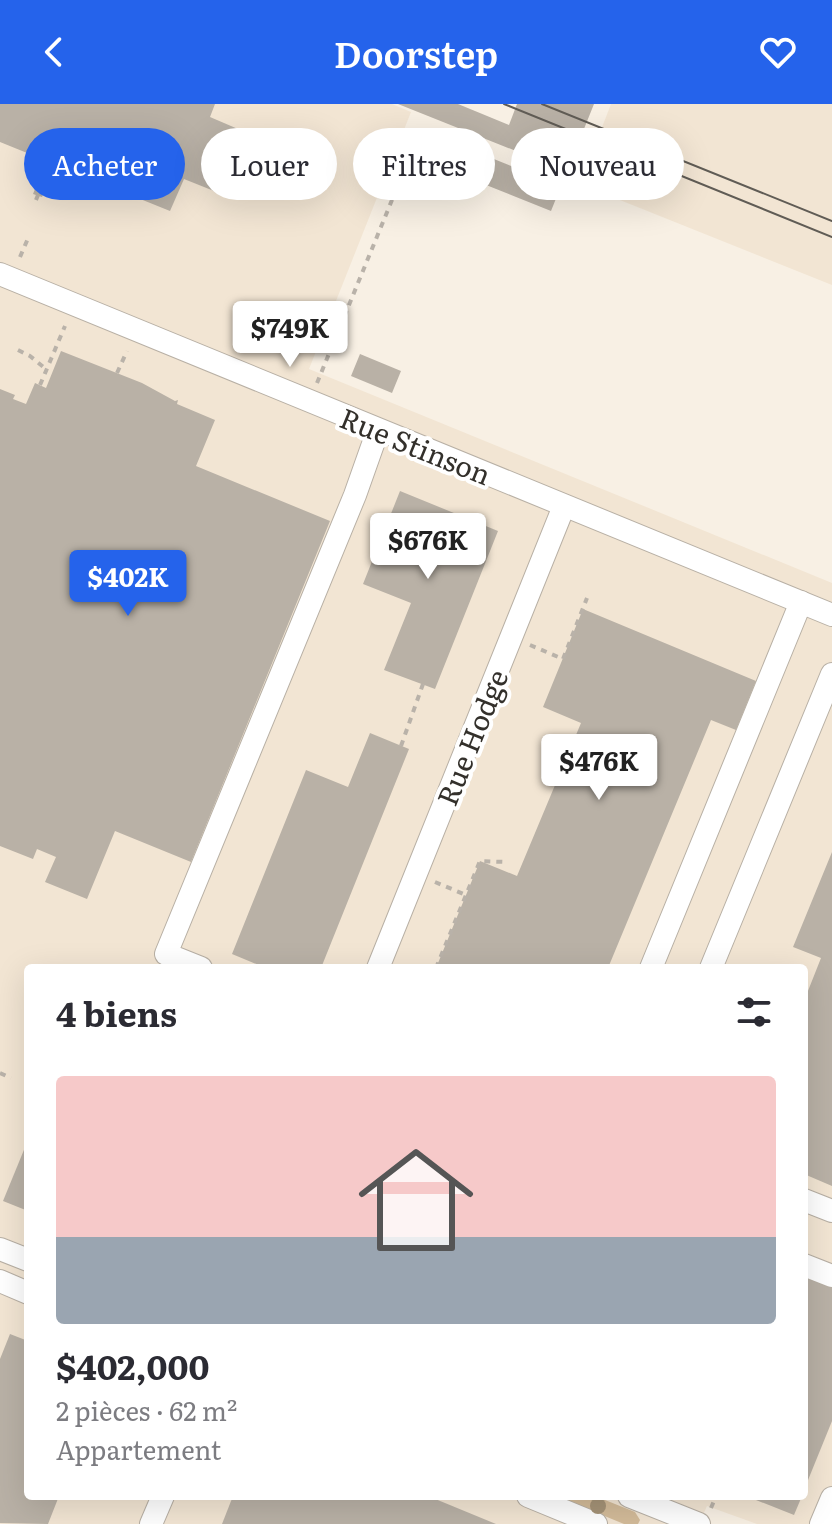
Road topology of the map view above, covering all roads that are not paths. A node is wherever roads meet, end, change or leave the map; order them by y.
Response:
1 (0, 274) edge
2 (378, 430) junction
3 (564, 506) junction
4 (801, 602) junction
5 (832, 615) edge
6 (832, 674) edge
7 (191, 964) edge
8 (380, 964) edge
9 (653, 964) edge
10 (713, 964) edge
11 (808, 1202) edge
12 (832, 1211) edge
13 (0, 1249) edge
14 (24, 1258) edge
15 (808, 1267) edge
16 (832, 1276) edge
17 (0, 1281) edge
18 (24, 1291) edge
19 (832, 1498) edge
20 (161, 1500) edge
21 (538, 1500) edge
22 (637, 1500) edge
23 (705, 1518) edge
24 (674, 1519) edge
25 (151, 1524) edge
26 (596, 1524) edge
27 (821, 1524) edge

1 - 2 street, Rue Stinson
2 - 3 street, Rue Stinson
2 - 7 street
3 - 4 street, Rue Stinson
3 - 8 street, Rue Hodge
4 - 5 street, Rue Stinson
4 - 9 street
6 - 10 street
11 - 12 street
13 - 14 street
15 - 16 street
17 - 18 street
19 - 27 street
20 - 25 street
21 - 26 street
22 - 24 street
23 - 24 street

